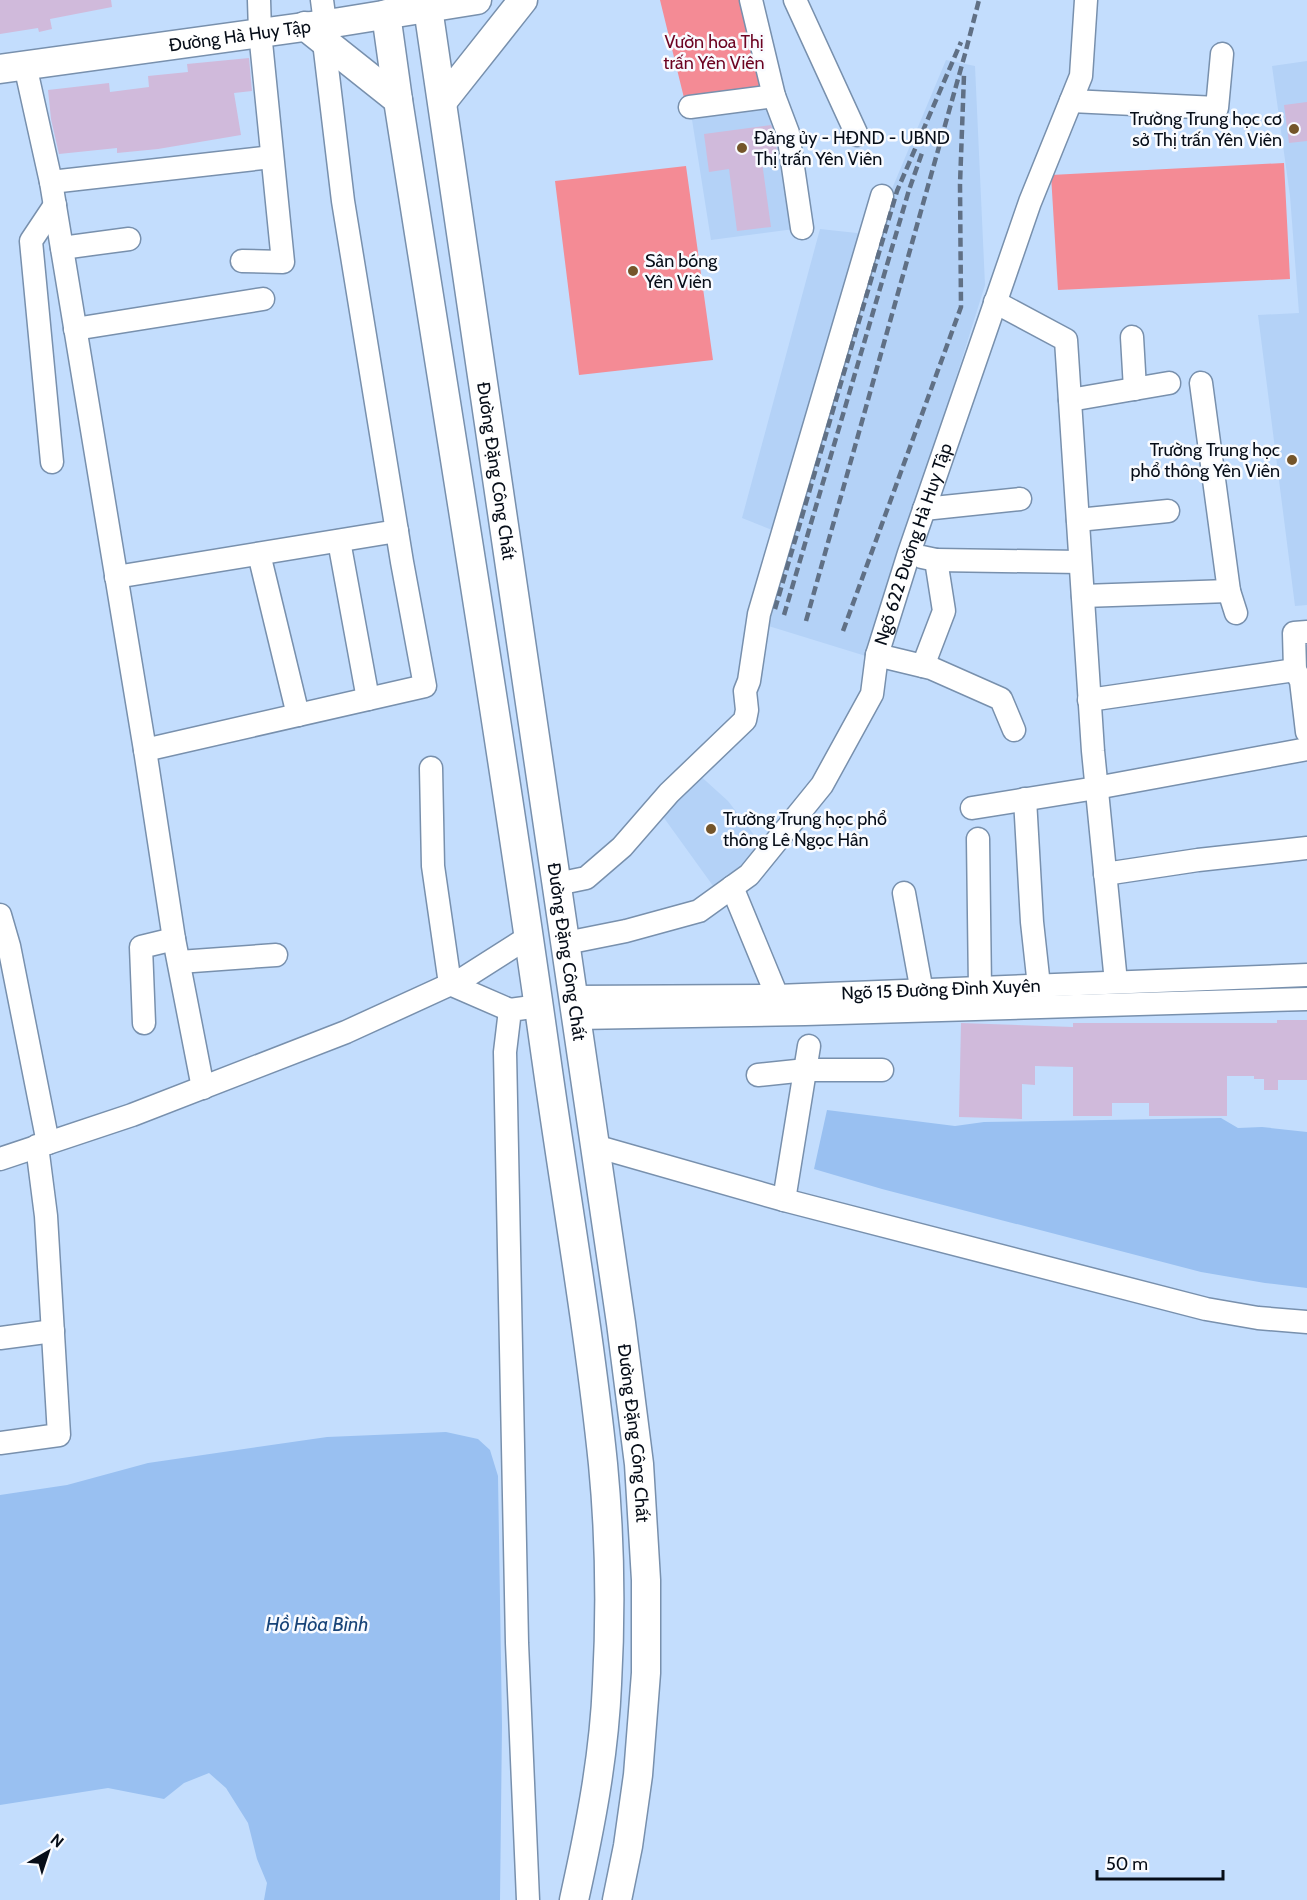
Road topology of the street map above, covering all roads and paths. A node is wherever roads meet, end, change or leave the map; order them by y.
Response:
1 (259, 0) edge
2 (477, 0) edge
3 (524, 0) edge
4 (751, 0) edge
5 (795, 0) edge
6 (1086, 0) edge
7 (428, 8) junction
8 (386, 14) junction
9 (326, 19) edge
10 (260, 32) junction
11 (1222, 54) dead end
12 (13, 67) edge
13 (774, 96) junction
14 (398, 100) junction
15 (443, 101) junction
16 (1071, 101) junction
17 (690, 107) dead end
18 (857, 135) dead end
19 (272, 157) junction
20 (51, 182) junction
21 (882, 196) dead end
22 (55, 205) junction
23 (802, 228) dead end
24 (129, 239) dead end
25 (62, 248) junction
26 (242, 261) dead end
27 (263, 299) dead end
28 (995, 302) junction
29 (75, 329) junction
30 (1132, 337) dead end
31 (1169, 383) dead end
32 (1201, 383) dead end
33 (1135, 389) junction
34 (1070, 400) junction
35 (52, 462) dead end
36 (1020, 499) dead end
37 (924, 509) junction
38 (1168, 511) dead end
39 (1078, 519) junction
40 (397, 531) junction
41 (339, 541) junction
42 (909, 553) junction
43 (260, 554) junction
44 (936, 560) junction
45 (1080, 562) junction
46 (116, 577) junction
47 (1229, 591) junction
48 (1083, 596) junction
49 (1236, 613) dead end
50 (1307, 632) edge
51 (877, 655) junction
52 (923, 666) junction
53 (1295, 670) junction
54 (368, 699) junction
55 (1089, 700) junction
56 (298, 715) junction
57 (1014, 730) dead end
58 (1307, 732) edge
59 (1307, 749) edge
60 (145, 750) junction
61 (431, 768) dead end
62 (1096, 788) junction
63 (1025, 799) junction
64 (972, 808) dead end
65 (978, 840) dead end
66 (1307, 848) edge
67 (519, 870) junction
68 (556, 874) junction
69 (1105, 874) junction
70 (732, 887) junction
71 (904, 893) dead end
72 (0, 915) edge
73 (530, 936) junction
74 (174, 939) junction
75 (566, 943) junction
76 (4, 947) edge
77 (276, 955) dead end
78 (179, 962) junction
79 (1307, 975) edge
80 (1116, 982) junction
81 (450, 984) junction
82 (1039, 986) junction
83 (922, 992) junction
84 (777, 996) junction
85 (966, 996) junction
86 (1307, 999) edge
87 (539, 1006) junction
88 (575, 1007) junction
89 (510, 1010) junction
90 (144, 1023) dead end
91 (810, 1046) dead end
92 (806, 1070) junction
93 (882, 1070) dead end
94 (758, 1076) dead end
95 (202, 1088) junction
96 (43, 1145) junction
97 (596, 1146) junction
98 (559, 1150) junction
99 (0, 1159) edge
100 (784, 1200) junction
101 (1307, 1322) edge
102 (53, 1331) junction
103 (0, 1338) edge
104 (0, 1443) edge
105 (528, 1900) edge
106 (574, 1900) edge
107 (617, 1900) edge

1 - 10 street
2 - 7 main road, Đường Hà Huy Tập
3 - 15 main road
4 - 13 street
5 - 18 street
6 - 16 street, Ngõ 622 Đường Hà Huy Tập
7 - 8 main road, Đường Hà Huy Tập
7 - 15 main road, Đường Đặng Công Chất
8 - 9 main road, Đường Hà Huy Tập
8 - 14 main road, Đường Đặng Công Chất
9 - 10 main road, Đường Hà Huy Tập
9 - 14 main road
9 - 40 street
10 - 12 main road, Đường Hà Huy Tập
10 - 19 street
11 - 16 street
12 - 20 street
13 - 17 street
13 - 23 street
14 - 67 main road, Đường Đặng Công Chất
15 - 68 main road, Đường Đặng Công Chất
16 - 28 street, Ngõ 622 Đường Hà Huy Tập
19 - 20 street
19 - 26 street
20 - 22 street
21 - 68 street
22 - 25 street
22 - 35 street
24 - 25 street
25 - 29 street
27 - 29 street
28 - 34 street
28 - 37 street, Ngõ 622 Đường Hà Huy Tập
29 - 46 street
30 - 33 street
31 - 33 street
32 - 47 street
33 - 34 street
34 - 39 street
36 - 37 street
37 - 42 street, Ngõ 622 Đường Hà Huy Tập
38 - 39 street
39 - 45 street
40 - 41 street
40 - 54 street
41 - 43 street
41 - 54 street
42 - 44 street
42 - 51 street, Ngõ 622 Đường Hà Huy Tập
43 - 46 street
43 - 56 street
44 - 45 street
44 - 52 street
45 - 48 street
46 - 60 street
47 - 48 street
47 - 49 street
48 - 55 street
50 - 53 street
51 - 52 street
51 - 70 street, Ngõ 622 Đường Hà Huy Tập
52 - 57 street
53 - 55 street
53 - 58 street
54 - 56 street
55 - 62 street
56 - 60 street
59 - 62 street
60 - 74 street
61 - 81 street
62 - 63 street
62 - 69 street
63 - 64 street
63 - 82 street
65 - 85 street
66 - 69 street
67 - 68 main road
67 - 73 main road, Đường Đặng Công Chất
68 - 75 main road, Đường Đặng Công Chất
69 - 80 street
70 - 75 street, Ngõ 622 Đường Hà Huy Tập
70 - 84 street
71 - 83 street
72 - 76 street
73 - 81 street
73 - 87 main road, Đường Đặng Công Chất
74 - 78 street
74 - 90 street
75 - 88 main road, Đường Đặng Công Chất
76 - 96 street
77 - 78 street
78 - 95 street
79 - 80 street, Ngõ 15 Đường Đình Xuyên
80 - 82 street, Ngõ 15 Đường Đình Xuyên
81 - 89 street
81 - 95 street
82 - 85 street, Ngõ 15 Đường Đình Xuyên
83 - 84 street, Ngõ 15 Đường Đình Xuyên
83 - 85 street, Ngõ 15 Đường Đình Xuyên
84 - 88 street, Ngõ 15 Đường Đình Xuyên
85 - 86 street, Ngõ 15 Đường Đình Xuyên
85 - 88 street, Ngõ 15 Đường Đình Xuyên
87 - 89 street
87 - 98 main road, Đường Đặng Công Chất
88 - 97 main road, Đường Đặng Công Chất
89 - 105 street
91 - 92 street
92 - 93 street
92 - 94 street
92 - 100 street
95 - 96 street
96 - 99 street
96 - 102 street
97 - 98 main road
97 - 100 street
97 - 107 main road, Đường Đặng Công Chất
98 - 106 main road, Đường Đặng Công Chất
100 - 101 street
102 - 103 street
102 - 104 street

